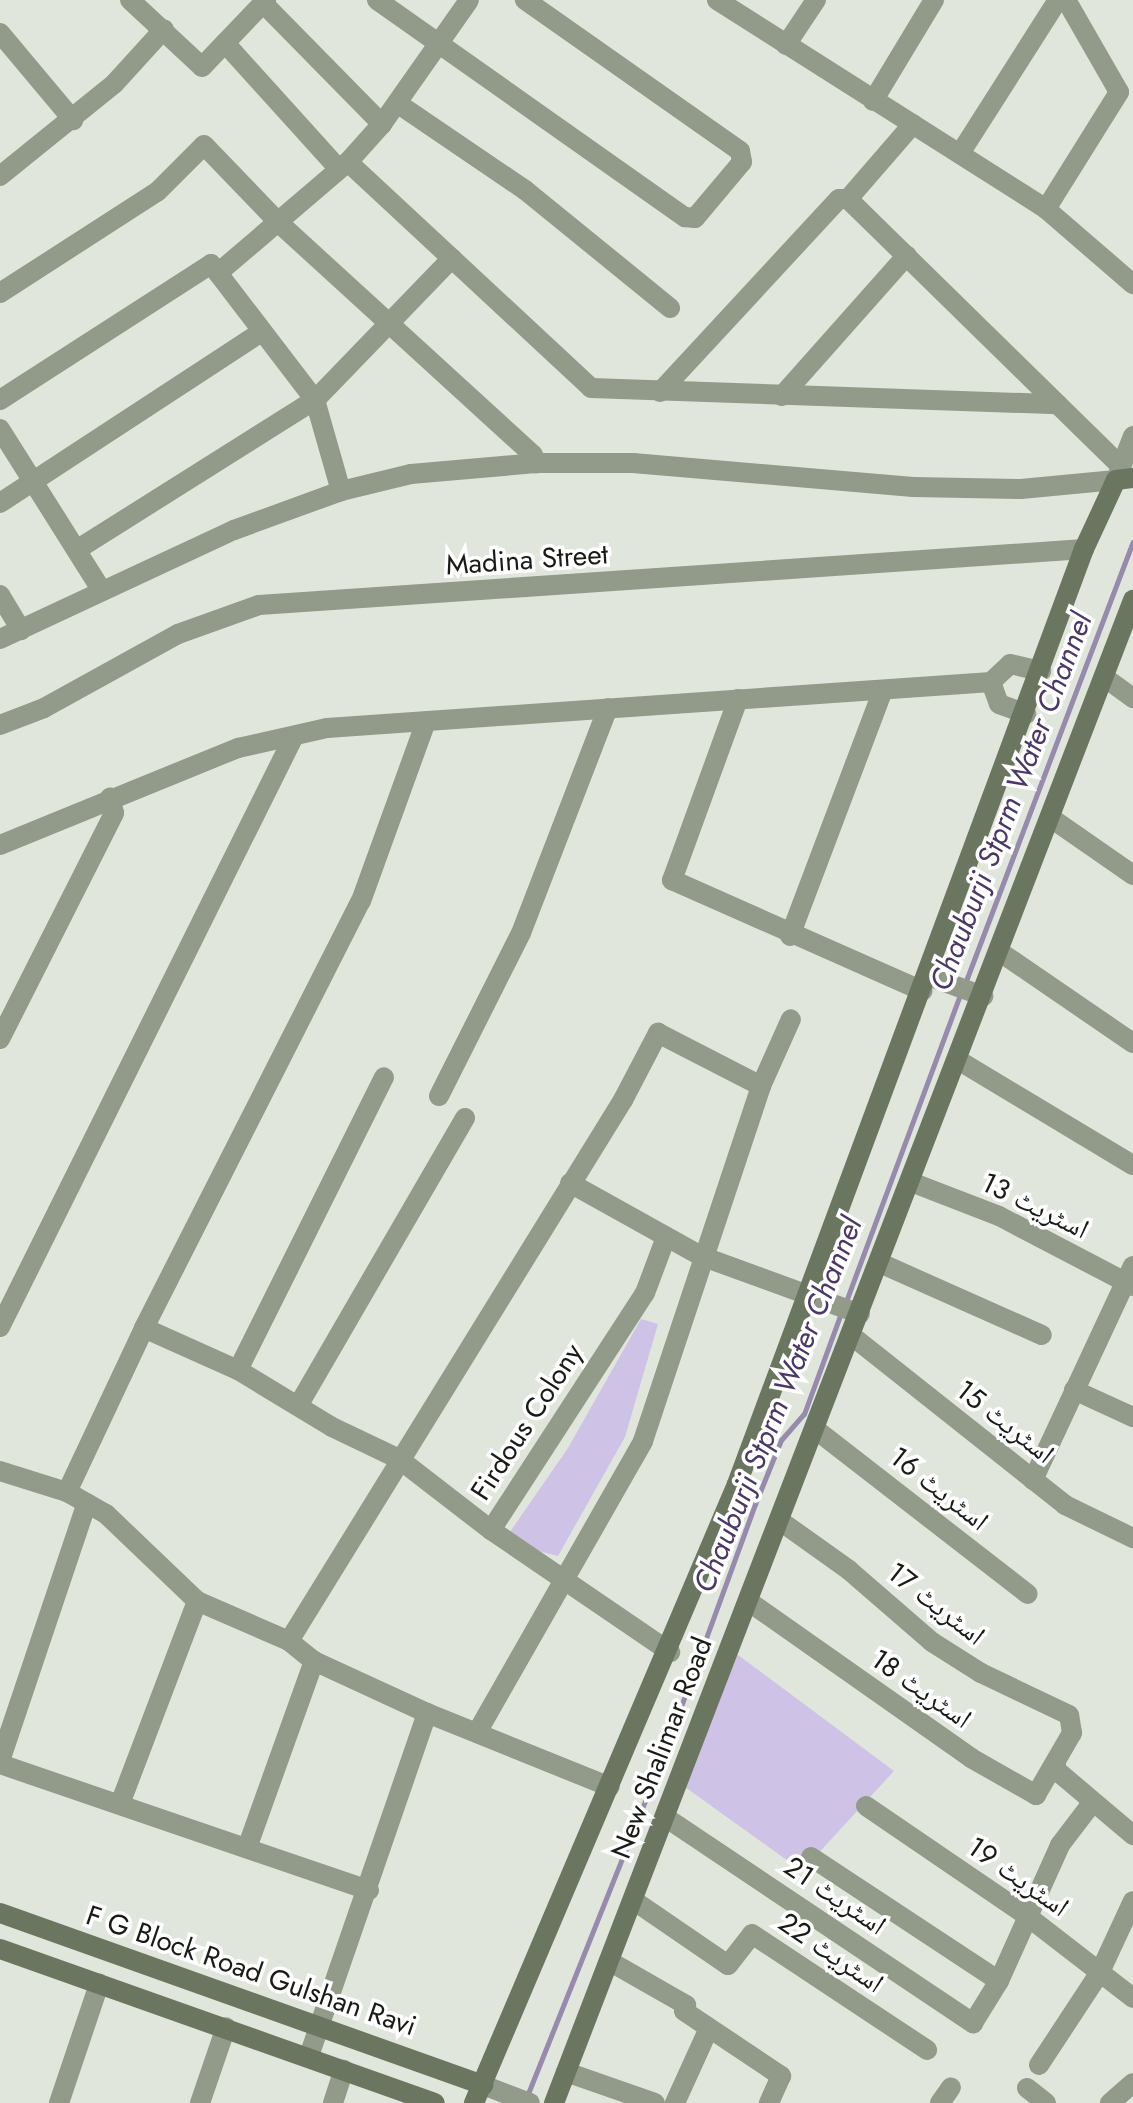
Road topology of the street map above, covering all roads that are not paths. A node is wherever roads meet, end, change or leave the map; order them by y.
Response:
1 (130, 0) edge
2 (377, 0) edge
3 (469, 0) edge
4 (525, 0) edge
5 (717, 0) edge
6 (816, 0) edge
7 (934, 0) edge
8 (1058, 0) edge
9 (1066, 0) edge
10 (264, 1) edge
11 (164, 29) junction
12 (0, 33) edge
13 (225, 43) junction
14 (439, 44) junction
15 (786, 45) junction
16 (873, 101) junction
17 (397, 103) junction
18 (73, 120) junction
19 (382, 124) junction
20 (913, 124) junction
21 (961, 152) junction
22 (344, 166) junction
23 (0, 176) edge
24 (848, 199) junction
25 (1046, 209) junction
26 (278, 222) junction
27 (907, 255) junction
28 (452, 258) junction
29 (218, 273) junction
30 (1133, 284) edge
31 (0, 293) edge
32 (670, 308) dead end
33 (390, 322) junction
34 (261, 332) junction
35 (660, 392) junction
36 (782, 396) junction
37 (0, 400) edge
38 (315, 400) junction
39 (1058, 404) junction
40 (0, 429) edge
41 (1133, 436) edge
42 (536, 463) junction
43 (1124, 475) edge
44 (33, 481) junction
45 (341, 491) junction
46 (0, 503) edge
47 (78, 549) junction
48 (1084, 549) junction
49 (102, 591) junction
50 (0, 595) edge
51 (1132, 603) edge
52 (21, 630) junction
53 (0, 639) edge
54 (1041, 671) junction
55 (1104, 677) junction
56 (991, 682) junction
57 (883, 690) junction
58 (1133, 698) edge
59 (738, 699) junction
60 (608, 708) junction
61 (1026, 714) junction
62 (426, 721) junction
63 (0, 725) edge
64 (294, 736) junction
65 (110, 797) junction
66 (1051, 818) junction
67 (0, 845) edge
68 (1133, 875) edge
69 (790, 936) junction
70 (1000, 952) junction
71 (930, 982) junction
72 (978, 994) junction
73 (791, 1019) dead end
74 (0, 1039) edge
75 (1133, 1043) edge
76 (958, 1060) junction
77 (384, 1077) dead end
78 (761, 1086) junction
79 (439, 1096) dead end
80 (465, 1118) dead end
81 (1133, 1165) edge
82 (911, 1182) junction
83 (570, 1183) junction
84 (666, 1237) junction
85 (701, 1256) junction
86 (880, 1263) junction
87 (1130, 1278) edge
88 (811, 1297) junction
89 (854, 1312) junction
90 (0, 1327) edge
91 (144, 1328) junction
92 (1042, 1335) dead end
93 (852, 1336) junction
94 (238, 1370) junction
95 (1074, 1390) junction
96 (298, 1406) junction
97 (1133, 1417) edge
98 (815, 1429) junction
99 (399, 1459) junction
100 (0, 1471) edge
101 (1033, 1480) junction
102 (67, 1492) junction
103 (87, 1503) junction
104 (779, 1520) junction
105 (491, 1530) junction
106 (1133, 1538) edge
107 (567, 1582) junction
108 (1028, 1594) dead end
109 (197, 1601) junction
110 (748, 1601) junction
111 (289, 1641) junction
112 (670, 1652) junction
113 (314, 1661) junction
114 (427, 1713) junction
115 (479, 1729) junction
116 (0, 1762) edge
117 (1056, 1764) junction
118 (610, 1787) junction
119 (1092, 1803) junction
120 (120, 1804) junction
121 (866, 1806) dead end
122 (665, 1817) junction
123 (1133, 1835) edge
124 (247, 1848) junction
125 (811, 1857) dead end
126 (369, 1890) junction
127 (633, 1900) junction
128 (1133, 1901) edge
129 (0, 1913) edge
130 (1027, 1916) junction
131 (0, 1949) edge
132 (609, 1961) junction
133 (1100, 1972) junction
134 (999, 1981) junction
135 (99, 1984) junction
136 (1133, 1998) edge
137 (321, 2023) junction
138 (226, 2027) junction
139 (709, 2028) junction
140 (927, 2050) dead end
141 (309, 2056) junction
142 (1039, 2065) dead end
143 (344, 2070) junction
144 (566, 2072) junction
145 (1133, 2083) edge
146 (1027, 2088) dead end
147 (478, 2094) edge
148 (59, 2103) edge
149 (200, 2103) edge
150 (333, 2103) edge
151 (435, 2103) edge
152 (530, 2103) edge
153 (554, 2103) edge
154 (655, 2103) edge
155 (675, 2103) edge
156 (769, 2103) edge
157 (1046, 2103) edge
158 (1110, 2103) edge

1 - 11 street
2 - 14 street
3 - 14 street
4 - 14 street
5 - 15 street
6 - 15 street
7 - 16 street
8 - 21 street
9 - 25 street
10 - 13 street
10 - 19 street
11 - 13 street
11 - 18 street
12 - 18 street
13 - 22 street
14 - 17 street
15 - 16 street
16 - 20 street
17 - 19 street
17 - 32 street
18 - 23 street
19 - 22 street
20 - 21 street
20 - 24 street
21 - 25 street
22 - 26 street
22 - 28 street
24 - 27 street
24 - 35 street
25 - 30 street
26 - 29 street
26 - 31 street
26 - 33 street
27 - 36 street
27 - 39 street
28 - 33 street
28 - 35 street
29 - 34 street
29 - 37 street
33 - 38 street
33 - 42 street
34 - 38 street
34 - 44 street
35 - 36 street
36 - 39 street
38 - 45 street
38 - 47 street
39 - 43 street
40 - 44 street
41 - 43 street
42 - 43 street
42 - 45 street
43 - 48 street
44 - 46 street
44 - 47 street
45 - 49 street
47 - 49 street
48 - 54 street
48 - 63 street, Madina Street
49 - 52 street
50 - 52 street
51 - 55 street, New Shalimar Road
52 - 53 street
54 - 56 street
54 - 61 street
55 - 58 street
55 - 66 street, New Shalimar Road
56 - 57 street
56 - 61 street
57 - 59 street
57 - 69 street
59 - 60 street
59 - 69 street
60 - 62 street
60 - 79 street
61 - 71 street
62 - 64 street
62 - 91 street
64 - 65 street
64 - 90 street
65 - 67 street
65 - 74 street
66 - 68 street
66 - 70 street, New Shalimar Road
69 - 71 street
70 - 72 street, New Shalimar Road
70 - 75 street
71 - 72 street
71 - 88 street
72 - 76 street, New Shalimar Road
73 - 78 street
76 - 81 street
76 - 82 street, New Shalimar Road
77 - 94 street
78 - 83 street
78 - 85 street
80 - 96 street
82 - 86 street, New Shalimar Road
82 - 87 street, اسٹریٹ 13
83 - 84 street
83 - 99 street
84 - 85 street
84 - 105 street, Firdous Colony
85 - 88 street
85 - 107 street
86 - 89 street, New Shalimar Road
86 - 92 street
87 - 95 street
88 - 89 street
88 - 112 street
89 - 93 street, New Shalimar Road
91 - 94 street
91 - 102 street
93 - 98 street, New Shalimar Road
93 - 101 street, اسٹریٹ 15
94 - 96 street
95 - 97 street
95 - 101 street
96 - 99 street
98 - 104 street, New Shalimar Road
98 - 108 street, اسٹریٹ 16
99 - 105 street
99 - 111 street
100 - 102 street
101 - 106 street, اسٹریٹ 15
102 - 103 street
103 - 109 street
103 - 116 street
104 - 110 street, New Shalimar Road
104 - 117 street, اسٹریٹ 17
105 - 107 street, Firdous Colony
107 - 112 street, Firdous Colony
107 - 115 street
109 - 111 street
109 - 120 street
110 - 117 street, اسٹریٹ 18
110 - 122 street, New Shalimar Road
111 - 113 street
112 - 118 street
113 - 114 street
113 - 124 street
114 - 115 street
114 - 126 street
115 - 118 street
116 - 120 street
117 - 119 street
118 - 147 street
119 - 123 street
119 - 130 street
120 - 124 street
121 - 130 street, اسٹریٹ 19
122 - 127 street, New Shalimar Road
122 - 134 street, اسٹریٹ 21
124 - 126 street
125 - 134 street
126 - 137 street
127 - 132 street, New Shalimar Road
127 - 140 street, اسٹریٹ 22
128 - 133 street
129 - 137 street, F G Block Road Gulshan Ravi
130 - 133 street, اسٹریٹ 19
130 - 134 street
131 - 135 street
132 - 139 street
132 - 144 street, New Shalimar Road
133 - 136 street, اسٹریٹ 19
133 - 142 street
135 - 138 street
135 - 148 street
137 - 141 street
137 - 147 street, F G Block Road Gulshan Ravi
138 - 141 street
138 - 149 street
139 - 155 street
139 - 156 street
141 - 143 street
143 - 150 street
143 - 151 street
144 - 153 street, New Shalimar Road
144 - 154 street
145 - 158 street
146 - 157 street
147 - 152 street

